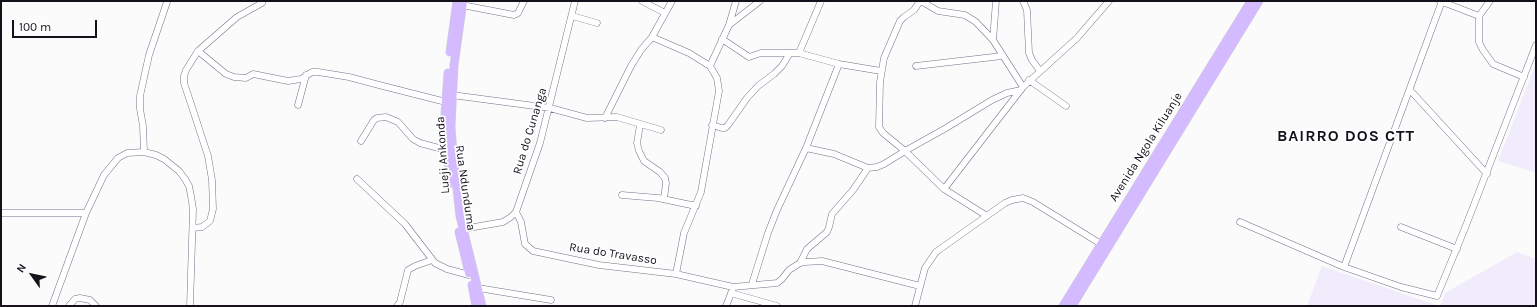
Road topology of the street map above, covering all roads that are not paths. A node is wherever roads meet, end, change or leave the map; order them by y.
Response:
1 (524, 1) edge
2 (575, 1) edge
3 (642, 1) edge
4 (672, 1) edge
5 (736, 1) edge
6 (760, 1) edge
7 (821, 1) edge
8 (921, 1) edge
9 (996, 1) edge
10 (1023, 1) edge
11 (1109, 1) edge
12 (1251, 1) edge
13 (1259, 1) edge
14 (1441, 1) edge
15 (1490, 1) edge
16 (167, 2) dead end
17 (460, 2) edge
18 (262, 3) dead end
19 (665, 13) junction
20 (572, 16) junction
21 (1479, 16) junction
22 (596, 23) dead end
23 (728, 25) junction
24 (652, 37) junction
25 (722, 39) junction
26 (993, 40) junction
27 (1536, 45) edge
28 (198, 50) junction
29 (790, 53) junction
30 (799, 53) junction
31 (1002, 56) junction
32 (839, 64) junction
33 (710, 66) junction
34 (916, 66) dead end
35 (881, 71) junction
36 (1040, 71) junction
37 (306, 75) junction
38 (1524, 77) junction
39 (1030, 80) junction
40 (1022, 88) junction
41 (1410, 90) junction
42 (452, 95) junction
43 (446, 102) junction
44 (298, 105) dead end
45 (1066, 106) dead end
46 (550, 108) junction
47 (605, 118) junction
48 (640, 124) junction
49 (712, 125) junction
50 (661, 130) dead end
51 (361, 141) dead end
52 (806, 148) junction
53 (446, 150) junction
54 (904, 151) junction
55 (144, 152) junction
56 (868, 168) junction
57 (1486, 174) junction
58 (357, 179) dead end
59 (944, 189) junction
60 (622, 195) dead end
61 (664, 199) junction
62 (696, 206) junction
63 (516, 212) junction
64 (1, 213) edge
65 (86, 213) junction
66 (987, 216) junction
67 (1240, 222) dead end
68 (193, 228) junction
69 (1401, 228) dead end
70 (463, 229) junction
71 (1101, 244) junction
72 (1457, 248) junction
73 (432, 260) junction
74 (800, 263) junction
75 (1344, 267) junction
76 (676, 274) junction
77 (469, 275) junction
78 (752, 284) junction
79 (920, 286) junction
80 (478, 288) junction
81 (732, 290) junction
82 (551, 300) dead end
83 (767, 305) edge
84 (52, 306) edge
85 (68, 306) edge
86 (96, 306) edge
87 (190, 306) edge
88 (397, 306) edge
89 (481, 306) edge
90 (726, 306) edge
91 (777, 306) edge
92 (915, 306) edge
93 (1063, 306) edge
94 (1072, 306) edge

1 - 17 street
2 - 20 street, Rua do Cunanga
3 - 19 street
4 - 19 street
5 - 23 street
6 - 23 street
7 - 30 street
8 - 26 street
8 - 35 street
9 - 26 street
10 - 36 street
11 - 36 street
12 - 71 main road, Avenida Ngola Kiluanje
13 - 94 main road, Avenida Ngola Kiluanje
14 - 21 street
14 - 41 street
15 - 21 street
16 - 55 street
17 - 42 main road, Lueji Ankonda
17 - 43 main road, Rua Ndunduma
18 - 28 street
19 - 24 street
20 - 22 street
20 - 46 street, Rua do Cunanga
21 - 38 street
23 - 25 street
24 - 33 street
24 - 47 street
25 - 29 street
25 - 33 street
26 - 31 street
27 - 38 street
28 - 37 street
28 - 68 street
29 - 30 street
29 - 49 street
30 - 32 street
31 - 34 street
31 - 40 street
32 - 35 street
32 - 52 street
33 - 49 street
35 - 54 street
36 - 39 street
37 - 43 street
37 - 44 street
38 - 57 street
39 - 40 street
39 - 45 street
40 - 54 street
40 - 59 street
41 - 57 street
41 - 75 street
42 - 46 street
42 - 70 main road, Lueji Ankonda
43 - 53 main road, Rua Ndunduma
46 - 47 street
46 - 63 street, Rua do Cunanga
47 - 48 street
48 - 50 street
48 - 61 street
49 - 62 street
51 - 53 street
52 - 56 street
52 - 78 street
53 - 77 main road, Rua Ndunduma
54 - 56 street
54 - 59 street
55 - 65 street
55 - 68 street
56 - 74 street
57 - 72 street
58 - 73 street
59 - 66 street
60 - 61 street
61 - 62 street
62 - 76 street
63 - 70 street
63 - 76 street, Rua do Travasso
64 - 65 street
65 - 84 street
66 - 71 street
66 - 79 street
67 - 75 street
68 - 87 street
69 - 72 street
70 - 80 main road, Lueji Ankonda
71 - 93 main road, Avenida Ngola Kiluanje
72 - 75 street
73 - 77 street
73 - 88 street
74 - 78 street
74 - 79 street
76 - 81 street, Rua do Travasso
77 - 89 main road, Rua Ndunduma
78 - 81 street
79 - 92 street
80 - 82 street
80 - 89 main road, Lueji Ankonda
81 - 83 street, Rua do Travasso
81 - 90 street
83 - 91 street, Rua do Travasso
85 - 86 street

